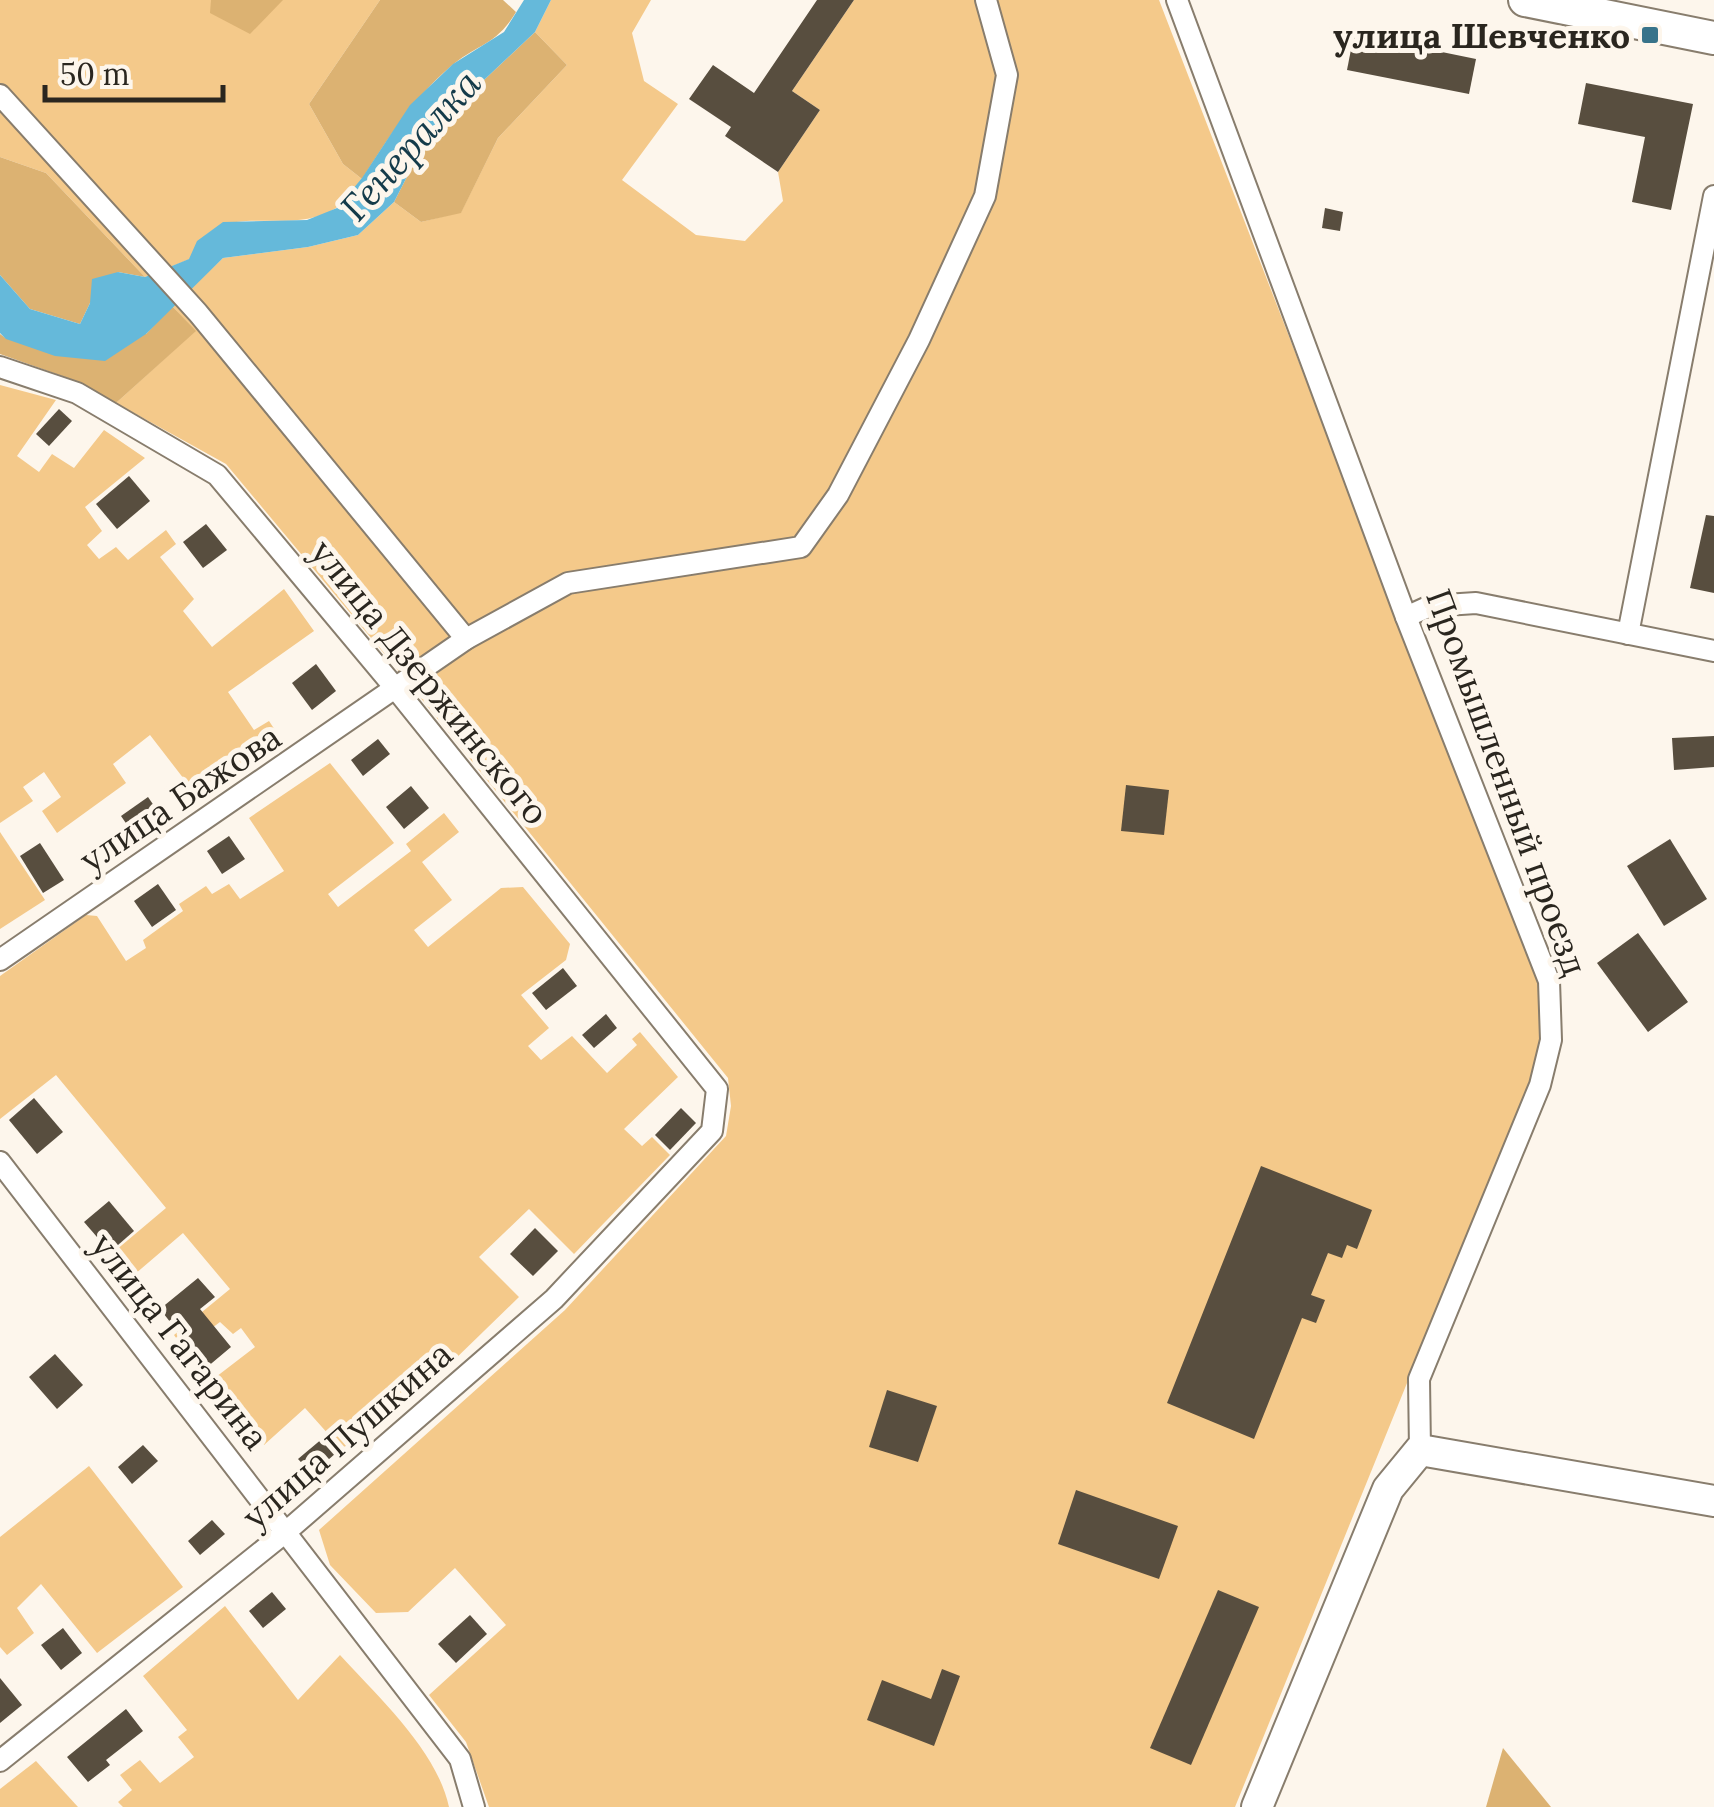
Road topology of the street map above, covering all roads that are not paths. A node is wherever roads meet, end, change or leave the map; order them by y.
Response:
1 (986, 0) edge
2 (1177, 0) edge
3 (1524, 0) edge
4 (1714, 38) edge
5 (0, 96) edge
6 (1714, 196) edge
7 (0, 366) edge
8 (1406, 617) junction
9 (1628, 634) junction
10 (466, 639) junction
11 (1714, 651) edge
12 (396, 688) junction
13 (0, 960) edge
14 (712, 1131) joint
15 (0, 1162) edge
16 (1420, 1450) junction
17 (1714, 1501) edge
18 (288, 1531) junction
19 (0, 1760) edge
20 (474, 1807) edge
21 (1257, 1807) edge

1 - 10 street, улица Бажова
2 - 8 street, Промышленный проезд
3 - 4 main road
5 - 10 street
6 - 9 street
7 - 12 street, улица Дзержинского
8 - 9 street
8 - 16 street, Промышленный проезд
9 - 11 street
10 - 12 street, улица Бажова
12 - 13 street, улица Бажова
12 - 14 street, улица Дзержинского
14 - 18 street, улица Пушкина
15 - 18 street, улица Гагарина
16 - 17 street
16 - 21 street
18 - 19 street, улица Пушкина
18 - 20 street, улица Гагарина

